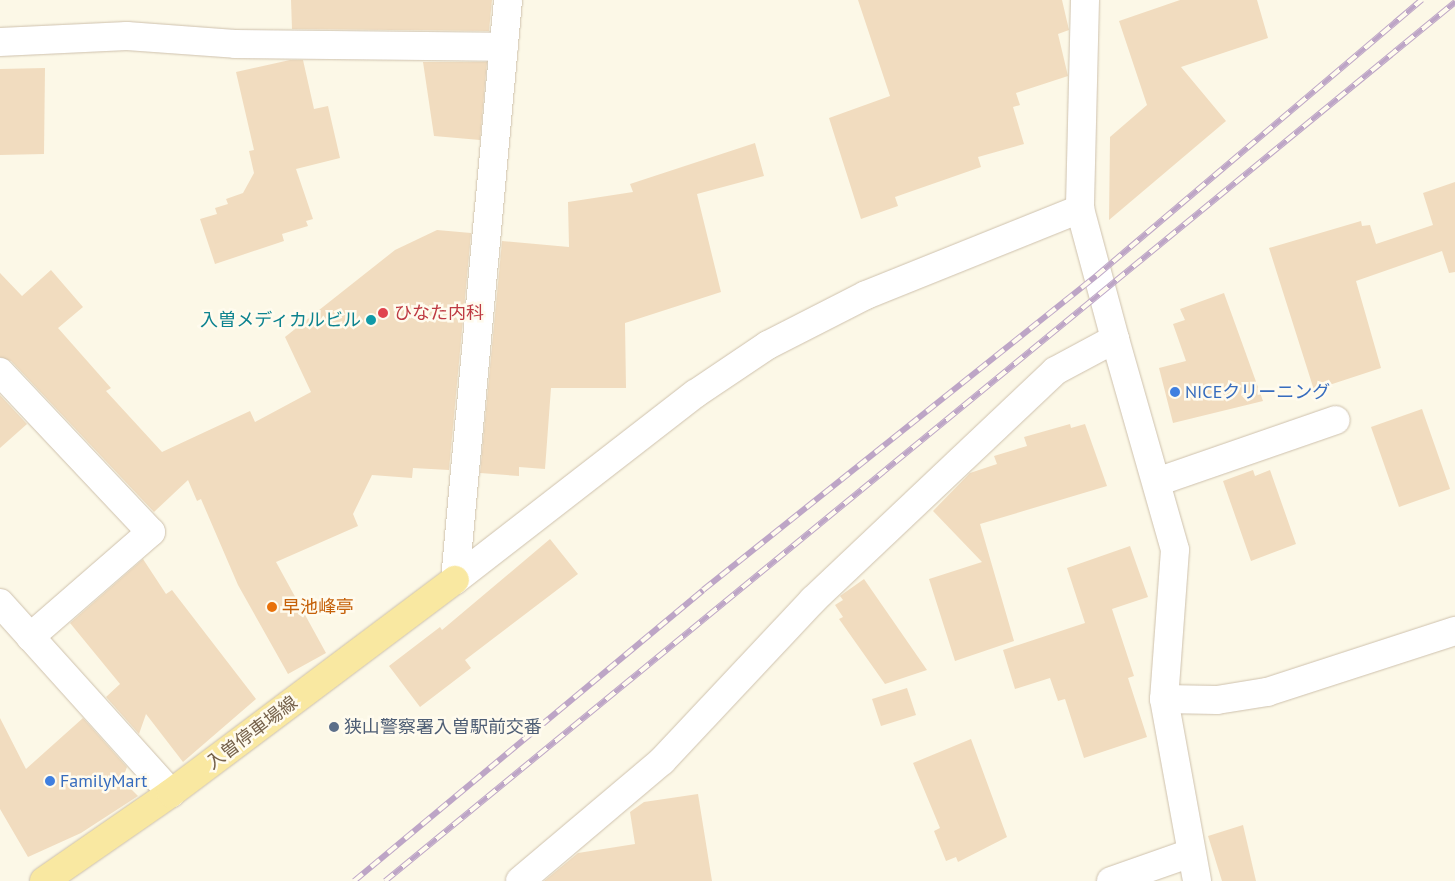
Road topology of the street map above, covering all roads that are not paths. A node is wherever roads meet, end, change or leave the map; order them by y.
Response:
1 (508, 0) edge
2 (1085, 0) edge
3 (0, 42) edge
4 (504, 47) junction
5 (1080, 210) junction
6 (1115, 339) junction
7 (0, 372) edge
8 (1336, 420) dead end
9 (1157, 482) junction
10 (455, 580) junction
11 (0, 603) edge
12 (1455, 630) edge
13 (30, 637) junction
14 (1164, 699) junction
15 (171, 793) junction
16 (1191, 854) junction
17 (44, 881) edge
18 (520, 881) edge
19 (1111, 881) edge
20 (1196, 881) edge

1 - 4 street
2 - 5 street
3 - 4 street
4 - 10 street
5 - 6 street
5 - 10 street
6 - 9 street
6 - 18 street
7 - 13 street
8 - 9 street
9 - 14 street
10 - 15 main road, 入曽停車場線
11 - 13 street
12 - 14 street
13 - 15 street
14 - 16 street
15 - 17 main road, 入曽停車場線
16 - 19 street
16 - 20 street

